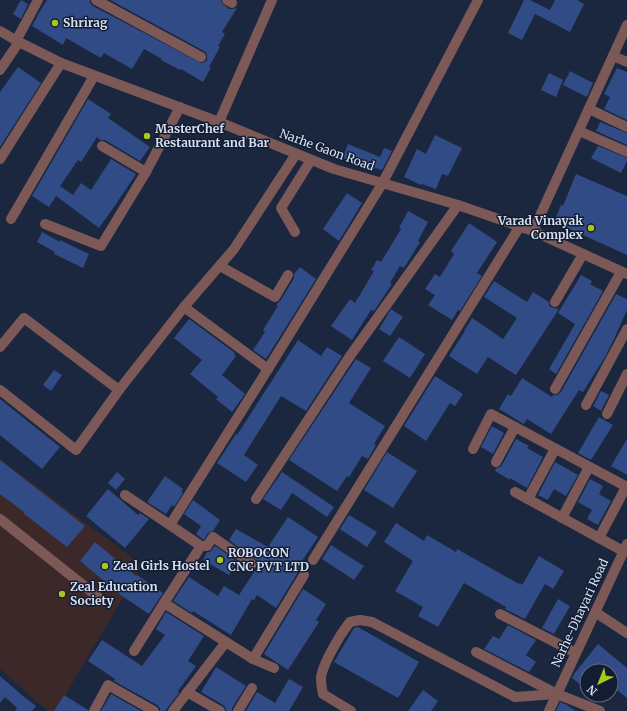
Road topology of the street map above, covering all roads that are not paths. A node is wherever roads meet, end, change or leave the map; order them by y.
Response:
1 (38, 0) edge
2 (96, 0) edge
3 (272, 0) edge
4 (478, 0) edge
5 (627, 24) edge
6 (0, 31) edge
7 (18, 42) junction
8 (613, 56) junction
9 (201, 57) dead end
10 (627, 62) edge
11 (61, 63) junction
12 (0, 70) edge
13 (94, 76) junction
14 (180, 108) junction
15 (589, 109) junction
16 (219, 122) junction
17 (627, 127) edge
18 (579, 131) junction
19 (102, 146) dead end
20 (627, 152) edge
21 (296, 154) junction
22 (0, 159) edge
23 (311, 160) junction
24 (146, 172) junction
25 (382, 184) junction
26 (458, 205) junction
27 (11, 219) dead end
28 (45, 224) dead end
29 (520, 226) junction
30 (533, 231) junction
31 (295, 232) dead end
32 (582, 254) junction
33 (220, 266) junction
34 (624, 273) edge
35 (288, 275) dead end
36 (555, 302) dead end
37 (184, 307) junction
38 (627, 329) edge
39 (0, 347) edge
40 (268, 369) junction
41 (627, 374) edge
42 (555, 389) dead end
43 (0, 390) edge
44 (119, 390) junction
45 (586, 405) dead end
46 (607, 414) dead end
47 (515, 427) junction
48 (472, 449) dead end
49 (555, 449) junction
50 (496, 462) dead end
51 (589, 467) junction
52 (627, 487) edge
53 (515, 492) dead end
54 (125, 495) dead end
55 (256, 499) dead end
56 (528, 499) junction
57 (562, 518) junction
58 (0, 519) edge
59 (170, 525) junction
60 (598, 538) junction
61 (201, 546) junction
62 (625, 547) edge
63 (313, 560) dead end
64 (252, 564) dead end
65 (304, 575) dead end
66 (98, 597) dead end
67 (164, 603) junction
68 (595, 612) junction
69 (500, 614) dead end
70 (627, 633) edge
71 (226, 642) junction
72 (134, 651) dead end
73 (476, 652) dead end
74 (576, 653) junction
75 (253, 659) junction
76 (274, 668) dead end
77 (252, 688) dead end
78 (188, 692) junction
79 (558, 694) junction
80 (94, 711) edge
81 (154, 711) edge
82 (173, 711) edge
83 (220, 711) edge
84 (238, 711) edge
85 (351, 711) edge
86 (548, 711) edge
87 (598, 711) edge

1 - 7 street
2 - 9 street
3 - 16 street
4 - 25 street
5 - 8 street
6 - 7 street, Narhe Gaon Road
7 - 11 street, Narhe Gaon Road
7 - 12 street
8 - 10 street
8 - 15 street
11 - 13 street, Narhe Gaon Road
11 - 22 street
13 - 14 street, Narhe Gaon Road
13 - 27 street
14 - 16 street, Narhe Gaon Road
14 - 24 street
15 - 17 street
15 - 18 street
16 - 21 street, Narhe Gaon Road
18 - 20 street
18 - 30 street
19 - 24 street
21 - 23 street, Narhe Gaon Road
21 - 33 street
23 - 25 street, Narhe Gaon Road
23 - 31 street
24 - 28 street
25 - 26 street, Narhe Gaon Road
25 - 40 street
26 - 29 street, Narhe Gaon Road
26 - 55 street
29 - 30 street, Narhe Gaon Road
29 - 63 street
30 - 32 street, Narhe Gaon Road
32 - 34 street, Narhe Gaon Road
32 - 36 street
33 - 35 street
33 - 37 street
34 - 42 street
37 - 40 street
37 - 44 street
38 - 45 street
39 - 44 street
40 - 59 street
41 - 46 street
43 - 44 street
47 - 48 street
47 - 49 street
47 - 50 street
49 - 51 street
49 - 56 street
51 - 52 street
51 - 57 street
52 - 60 street
53 - 56 street
54 - 59 street
56 - 57 street
57 - 60 street
58 - 66 street
59 - 61 street
60 - 62 street
61 - 64 street
61 - 67 street
62 - 68 street, Narhe-Dhayari Road
65 - 75 street
67 - 71 street
67 - 72 street
68 - 70 street
68 - 74 street, Narhe-Dhayari Road
69 - 74 street
71 - 75 street
71 - 78 street
73 - 79 street
74 - 79 street, Narhe-Dhayari Road
75 - 76 street
77 - 84 street
78 - 82 street
78 - 83 street
79 - 85 street
79 - 86 street, Narhe-Dhayari Road
79 - 87 street
80 - 81 street

